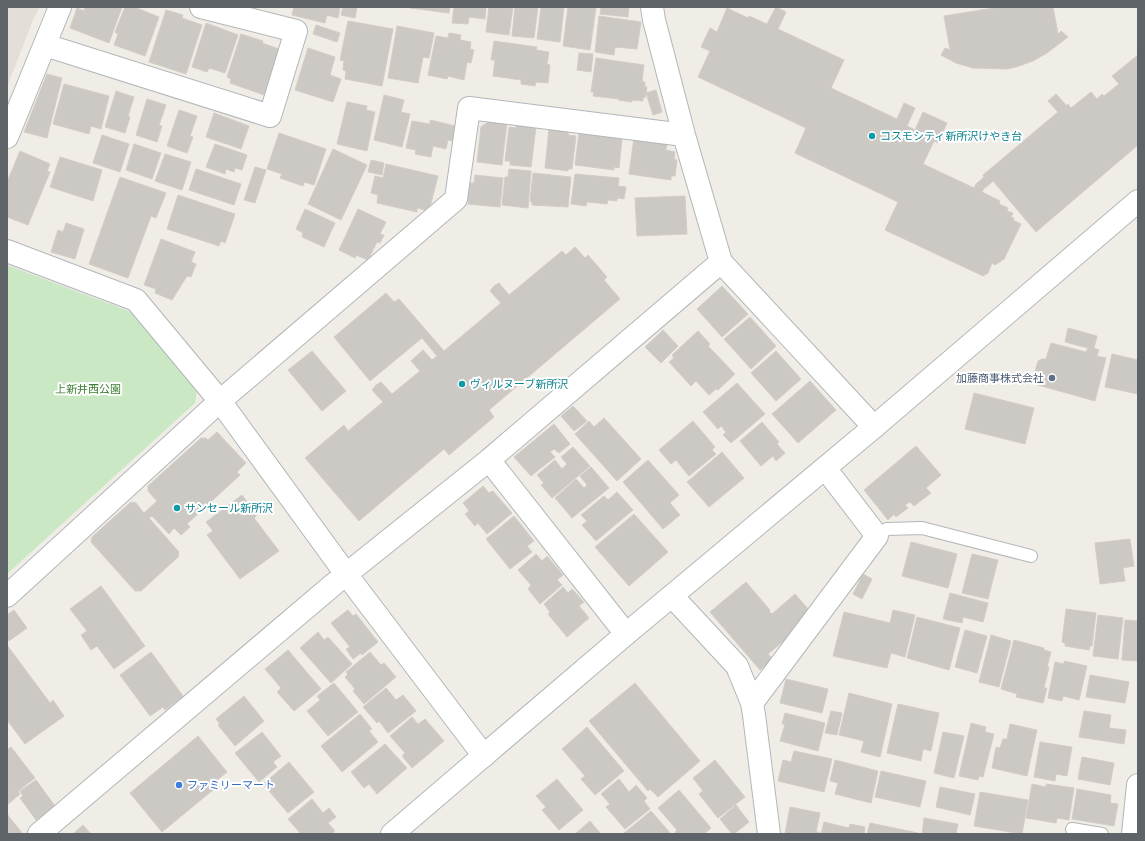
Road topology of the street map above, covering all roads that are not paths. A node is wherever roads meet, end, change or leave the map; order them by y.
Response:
1 (60, 7) edge
2 (202, 7) edge
3 (652, 7) edge
4 (44, 45) junction
5 (684, 135) junction
6 (7, 137) edge
7 (1138, 201) edge
8 (7, 252) edge
9 (721, 262) junction
10 (220, 402) junction
11 (874, 427) junction
12 (489, 460) junction
13 (825, 468) junction
14 (878, 536) junction
15 (1032, 556) dead end
16 (346, 574) junction
17 (7, 596) edge
18 (672, 596) junction
19 (626, 634) junction
20 (752, 703) junction
21 (484, 756) junction
22 (1138, 785) edge
23 (1072, 829) dead end
24 (39, 834) edge
25 (392, 834) edge
26 (769, 834) edge
27 (1102, 834) edge
28 (1133, 834) edge

1 - 4 street
2 - 4 street
3 - 5 street
4 - 6 street
5 - 9 street
5 - 10 street
7 - 11 street
8 - 10 street
9 - 11 street
9 - 12 street
10 - 16 street
10 - 17 street
11 - 13 street
12 - 16 street
12 - 19 street
13 - 14 street
13 - 18 street
14 - 15 lane
14 - 20 street
16 - 21 street
16 - 24 street
18 - 19 street
18 - 20 street
19 - 21 street
20 - 26 street
21 - 25 street
22 - 28 street
23 - 27 lane

